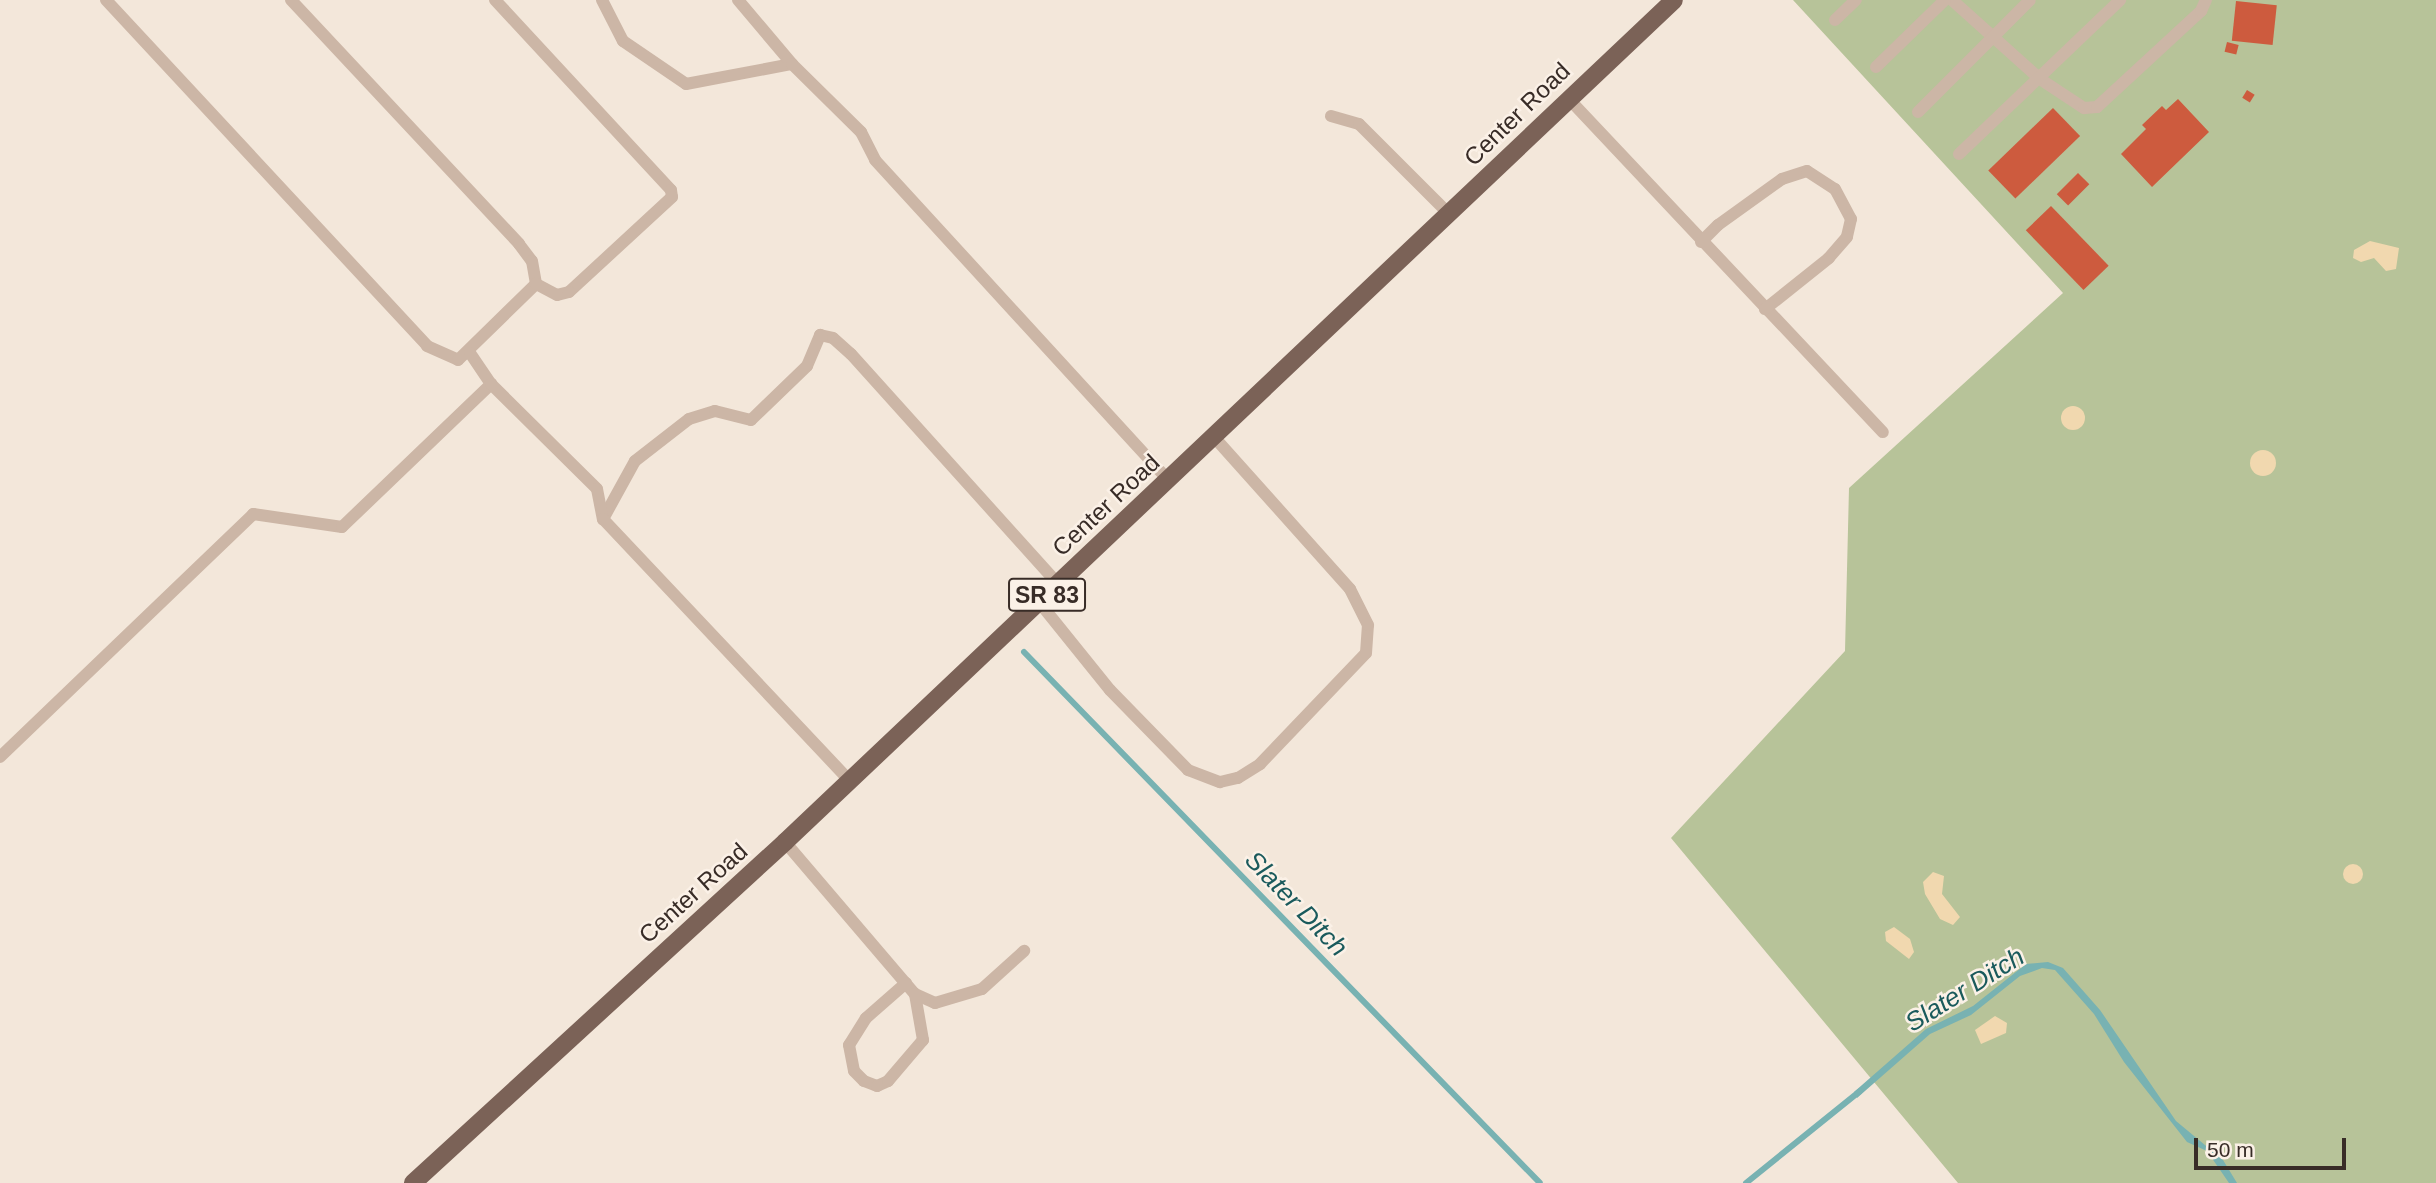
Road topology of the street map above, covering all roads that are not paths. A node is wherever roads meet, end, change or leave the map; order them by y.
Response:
1 (106, 0) edge
2 (291, 0) edge
3 (495, 0) edge
4 (602, 0) edge
5 (738, 0) edge
6 (1674, 0) edge
7 (1856, 0) edge
8 (1945, 0) edge
9 (1952, 0) edge
10 (2030, 0) edge
11 (2120, 0) edge
12 (2206, 0) edge
13 (1835, 20) dead end
14 (1993, 39) junction
15 (792, 64) junction
16 (1876, 67) dead end
17 (2040, 79) junction
18 (1568, 98) junction
19 (1918, 112) dead end
20 (1331, 116) dead end
21 (1959, 154) dead end
22 (1449, 214) junction
23 (1702, 242) junction
24 (536, 284) junction
25 (1765, 309) junction
26 (470, 353) junction
27 (491, 384) junction
28 (1884, 432) dead end
29 (1213, 437) junction
30 (1168, 480) junction
31 (603, 519) junction
32 (1058, 584) junction
33 (1039, 602) junction
34 (0, 757) edge
35 (849, 780) junction
36 (785, 842) junction
37 (1024, 951) dead end
38 (906, 983) junction
39 (915, 994) junction
40 (413, 1183) edge

1 - 26 lane
2 - 24 lane
3 - 24 lane
4 - 15 lane
5 - 15 lane
6 - 18 main road, Center Road / SR 83
7 - 13 lane
8 - 16 lane
9 - 14 lane
10 - 14 lane
11 - 17 lane
12 - 17 lane
14 - 17 lane
14 - 19 lane
15 - 30 lane
17 - 21 lane
18 - 22 main road, Center Road / SR 83
18 - 23 lane
20 - 22 lane
22 - 29 main road, Center Road / SR 83
23 - 25 lane
23 - 25 lane
24 - 26 lane
25 - 28 lane
26 - 27 lane
27 - 31 lane
27 - 34 lane
29 - 30 main road, Center Road / SR 83
29 - 33 lane
30 - 32 main road, Center Road / SR 83
31 - 32 lane
31 - 35 lane
32 - 33 main road, Center Road / SR 83
33 - 35 main road, Center Road / SR 83
35 - 36 main road, Center Road / SR 83
36 - 38 lane
36 - 40 main road, Center Road / SR 83
37 - 39 lane
38 - 39 lane
38 - 39 lane

